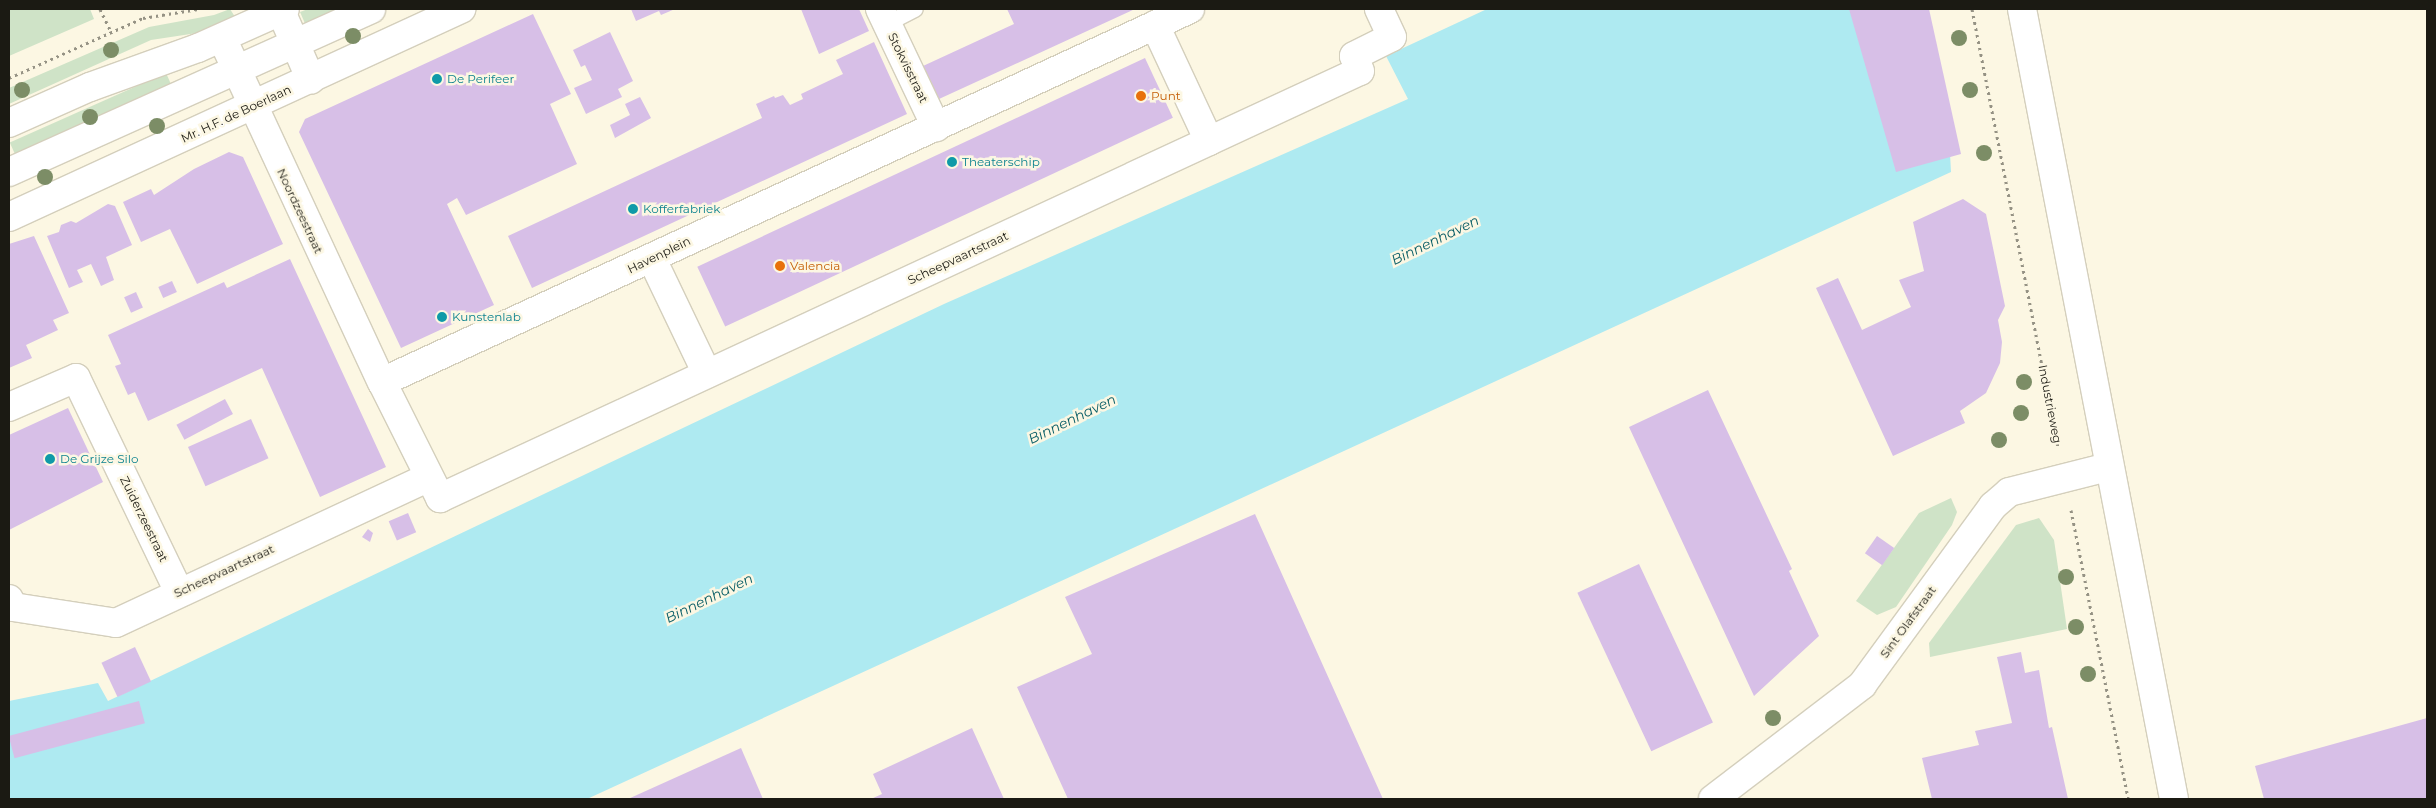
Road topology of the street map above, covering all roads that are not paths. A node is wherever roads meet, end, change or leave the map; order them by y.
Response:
1 (371, 9) edge
2 (462, 9) edge
3 (915, 9) edge
4 (1190, 9) edge
5 (1379, 9) edge
6 (2022, 9) edge
7 (282, 10) edge
8 (883, 16) edge
9 (1155, 25) junction
10 (222, 38) junction
11 (295, 43) junction
12 (235, 70) junction
13 (311, 80) junction
14 (252, 108) junction
15 (9, 123) edge
16 (936, 127) junction
17 (1209, 141) junction
18 (9, 172) edge
19 (9, 217) edge
20 (652, 260) junction
21 (707, 374) junction
22 (382, 382) junction
23 (9, 407) edge
24 (2108, 467) junction
25 (429, 477) junction
26 (179, 592) junction
27 (11, 603) edge
28 (1713, 799) edge
29 (2174, 799) edge

1 - 11 street
2 - 13 street, Mr. H.F. de Boerlaan
3 - 8 lane
4 - 9 street
5 - 17 street, Scheepvaartstraat
6 - 24 street
7 - 10 street
7 - 11 street
8 - 16 street, Stokvisstraat
9 - 16 street
9 - 17 street
10 - 12 street, Noordzeestraat
10 - 15 street
11 - 12 street
11 - 13 street
12 - 14 street, Noordzeestraat
12 - 18 street
13 - 14 street, Mr. H.F. de Boerlaan
14 - 19 street, Mr. H.F. de Boerlaan
14 - 22 street, Noordzeestraat
16 - 20 street, Havenplein
17 - 21 street, Scheepvaartstraat
20 - 21 street
20 - 22 street, Havenplein
21 - 25 street, Scheepvaartstraat
22 - 25 street, Scheepvaartstraat
23 - 26 street, Zuiderzeestraat
24 - 28 street, Sint Olafstraat
24 - 29 street
25 - 26 street, Scheepvaartstraat
26 - 27 street, Scheepvaartstraat

